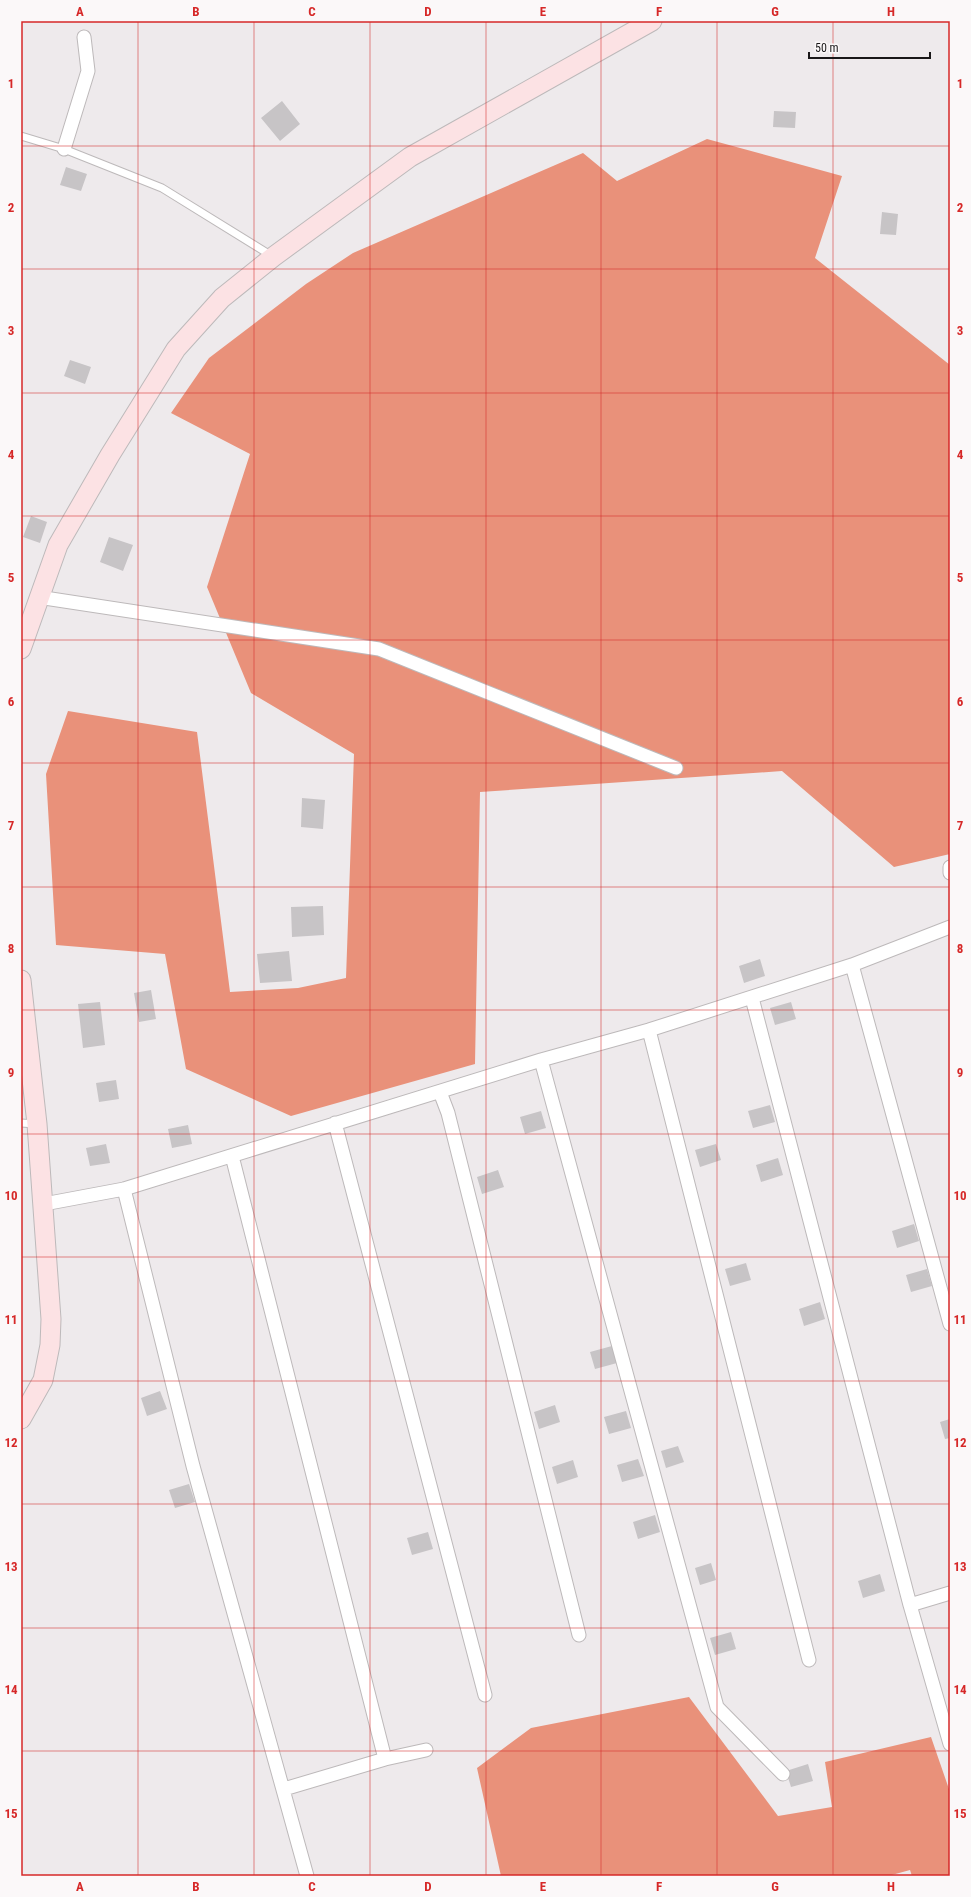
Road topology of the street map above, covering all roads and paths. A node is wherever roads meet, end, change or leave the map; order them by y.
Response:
1 (652, 21) edge
2 (84, 37) dead end
3 (21, 136) edge
4 (64, 149) junction
5 (273, 257) junction
6 (38, 597) junction
7 (21, 649) edge
8 (676, 768) dead end
9 (950, 867) edge
10 (950, 873) edge
11 (950, 927) edge
12 (852, 965) junction
13 (21, 980) edge
14 (752, 998) junction
15 (649, 1030) junction
16 (541, 1060) junction
17 (440, 1092) junction
18 (29, 1124) edge
19 (335, 1124) junction
20 (232, 1156) junction
21 (124, 1189) junction
22 (44, 1204) junction
23 (950, 1324) edge
24 (21, 1419) edge
25 (950, 1593) edge
26 (910, 1605) junction
27 (579, 1635) dead end
28 (809, 1660) dead end
29 (485, 1695) dead end
30 (950, 1744) edge
31 (426, 1750) dead end
32 (385, 1759) junction
33 (783, 1774) dead end
34 (284, 1790) junction
35 (307, 1876) edge

1 - 5 main road
2 - 4 street
3 - 4 lane
4 - 5 lane
5 - 6 main road
6 - 7 main road
6 - 8 street
9 - 10 street
11 - 12 street
12 - 14 street
12 - 23 street
13 - 18 main road
14 - 15 street
14 - 26 street
15 - 16 street
15 - 28 street
16 - 17 street
16 - 33 street
17 - 19 street
17 - 27 street
18 - 22 main road
19 - 20 street
19 - 29 street
20 - 21 street
20 - 32 street
21 - 22 street
21 - 34 street
22 - 24 main road
25 - 26 street
26 - 30 street
31 - 32 street
32 - 34 street
34 - 35 street

